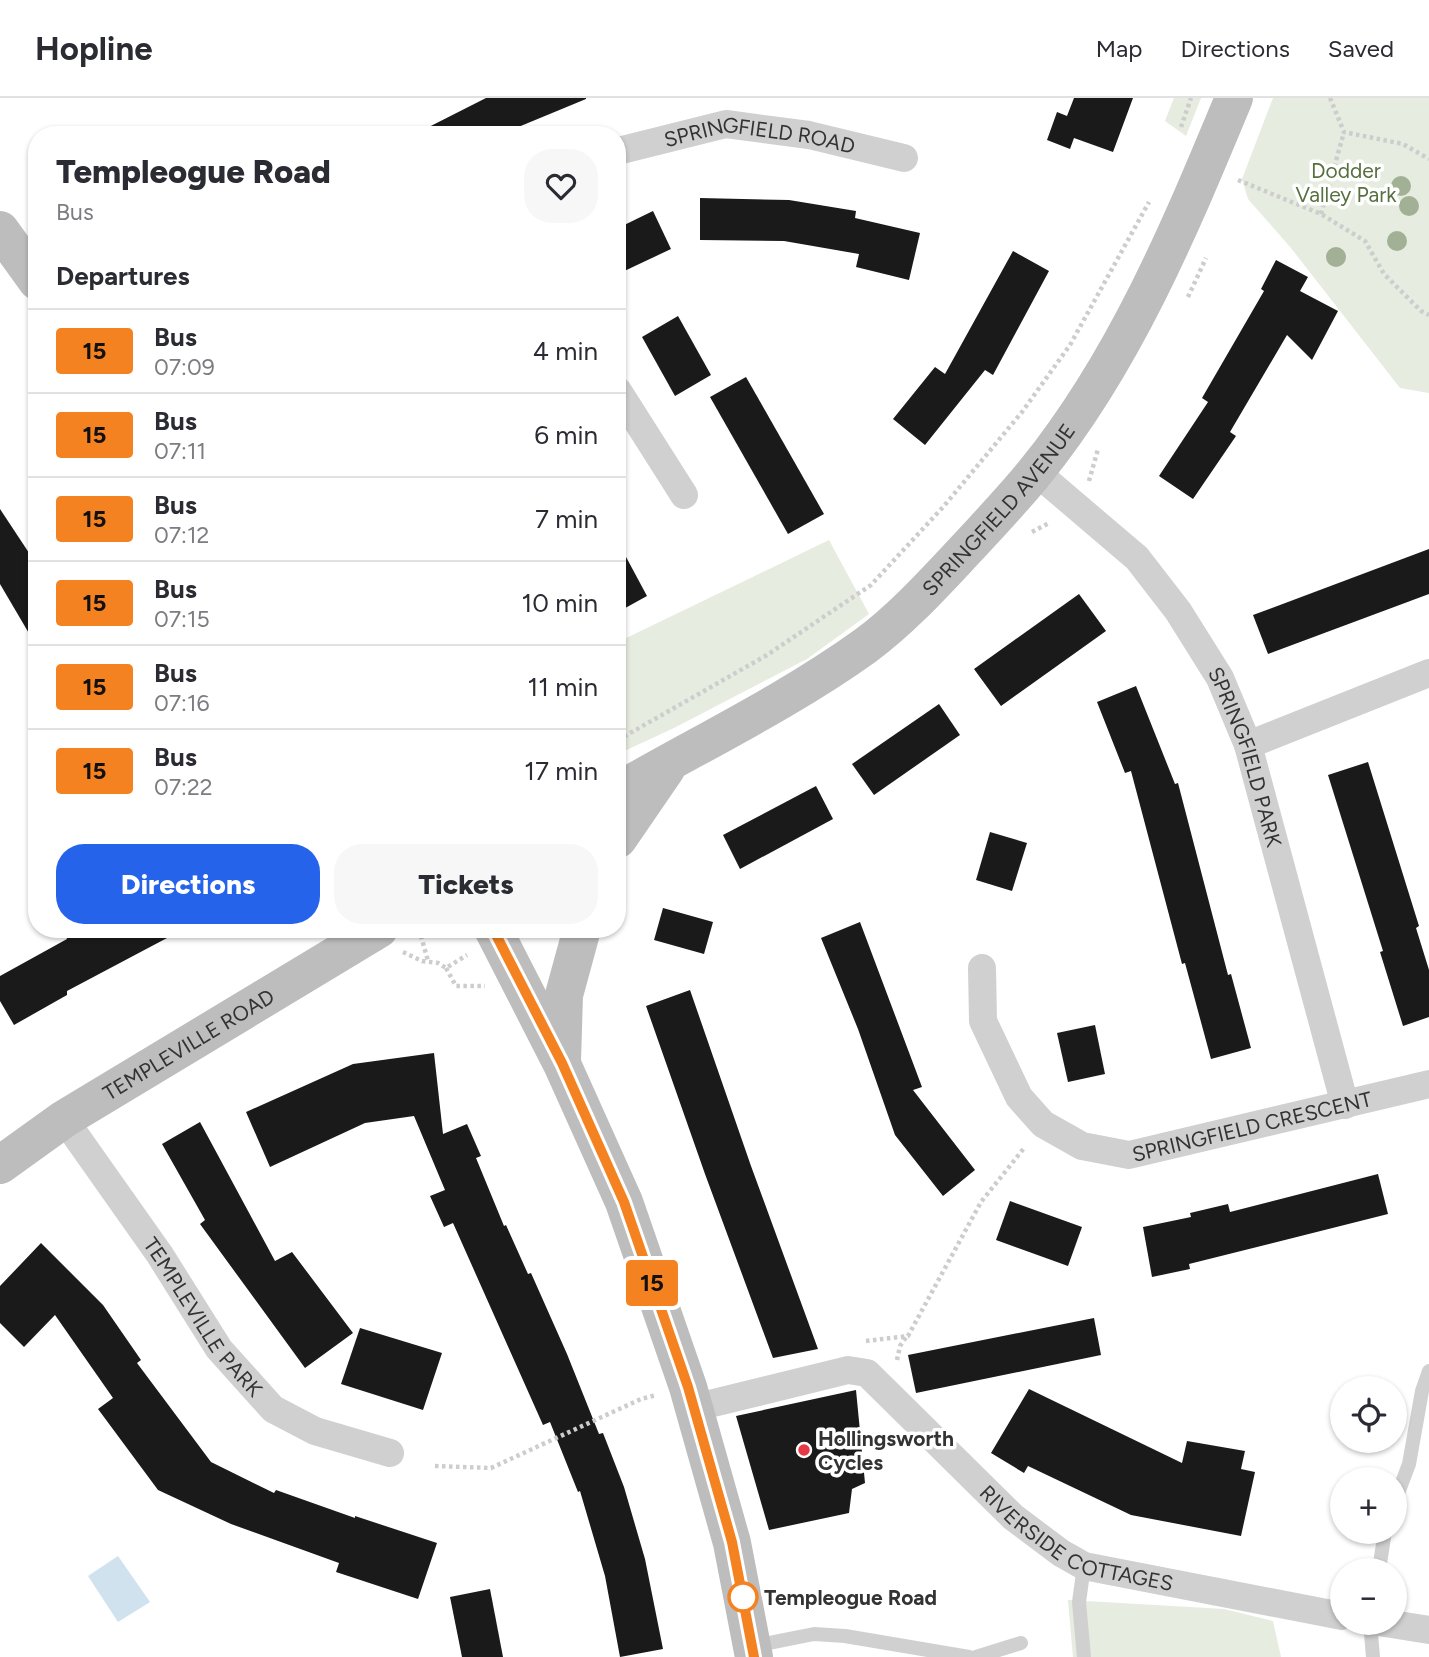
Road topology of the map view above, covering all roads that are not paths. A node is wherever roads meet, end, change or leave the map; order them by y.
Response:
1 (1234, 98) edge
2 (626, 149) edge
3 (904, 158) dead end
4 (0, 230) edge
5 (28, 269) edge
6 (626, 404) edge
7 (1035, 471) junction
8 (684, 495) dead end
9 (1429, 673) edge
10 (1248, 745) junction
11 (637, 776) edge
12 (626, 812) edge
13 (364, 938) edge
14 (498, 938) edge
15 (580, 938) edge
16 (982, 968) dead end
17 (562, 1063) junction
18 (1429, 1084) edge
19 (1345, 1105) junction
20 (64, 1119) junction
21 (0, 1165) edge
22 (1429, 1371) edge
23 (694, 1408) junction
24 (390, 1452) dead end
25 (1407, 1469) edge
26 (1084, 1566) junction
27 (1330, 1613) edge
28 (1407, 1626) edge
29 (1429, 1630) edge
30 (1371, 1635) edge
31 (1021, 1643) dead end
32 (753, 1652) edge
33 (969, 1657) edge
34 (976, 1657) edge
35 (1084, 1657) edge
36 (1373, 1657) edge

1 - 7 main road, SPRINGFIELD AVENUE
2 - 3 street, SPRINGFIELD ROAD
4 - 5 main road
6 - 8 street
7 - 10 street, SPRINGFIELD PARK
7 - 11 main road, SPRINGFIELD AVENUE
9 - 10 street
10 - 19 street, SPRINGFIELD PARK
11 - 12 main road
13 - 20 main road, TEMPLEVILLE ROAD
14 - 17 main road
15 - 17 main road
16 - 19 street, SPRINGFIELD CRESCENT
17 - 23 main road
18 - 19 street, SPRINGFIELD CRESCENT
20 - 21 main road, TEMPLEVILLE ROAD
20 - 24 street, TEMPLEVILLE PARK
22 - 25 lane
23 - 26 street, RIVERSIDE COTTAGES
23 - 32 main road
26 - 27 street, RIVERSIDE COTTAGES
26 - 35 lane
28 - 29 street
30 - 36 lane
31 - 34 lane
32 - 33 lane

